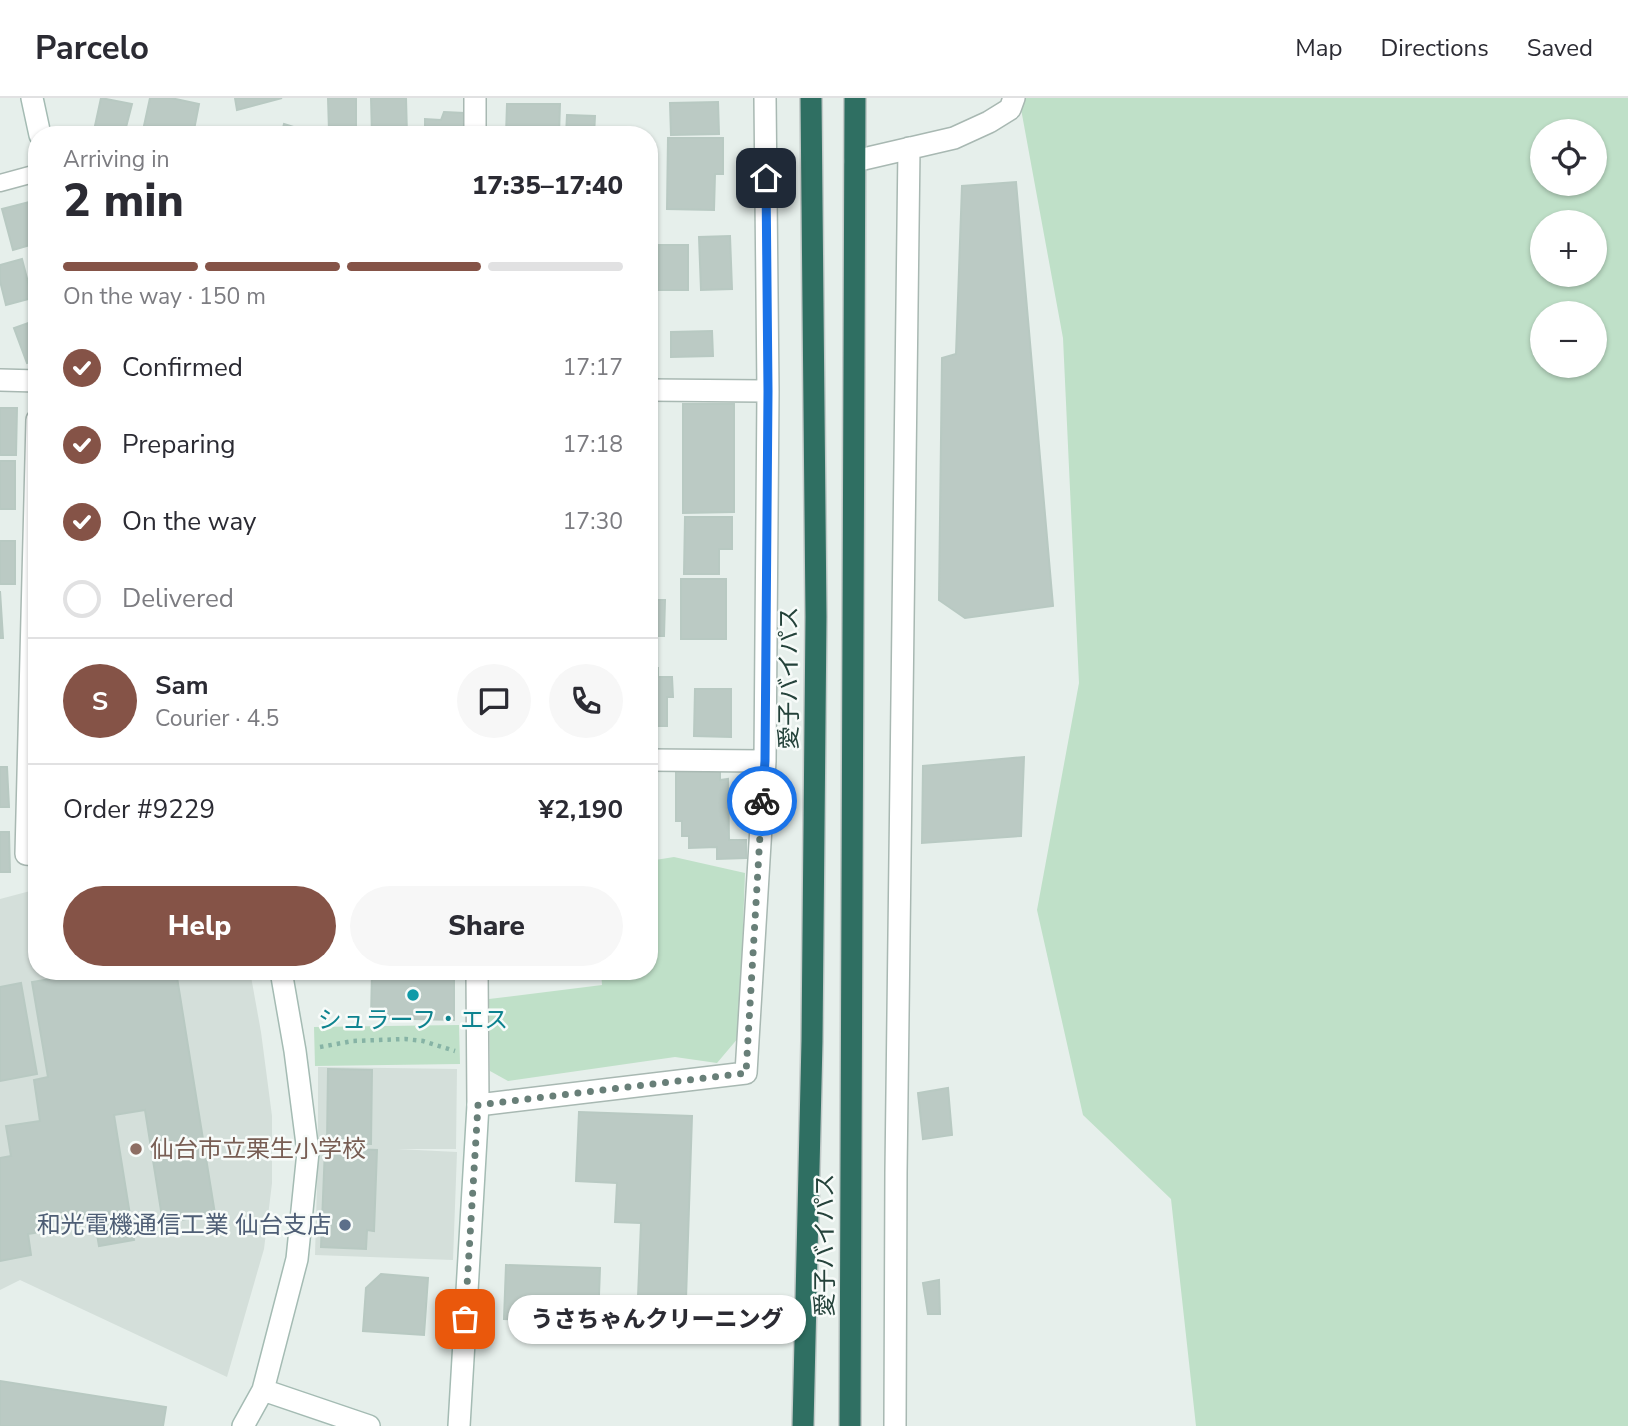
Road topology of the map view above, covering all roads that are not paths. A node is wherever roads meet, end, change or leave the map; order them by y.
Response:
1 (32, 98) edge
2 (475, 98) edge
3 (765, 98) edge
4 (811, 98) edge
5 (855, 98) edge
6 (1014, 98) edge
7 (38, 126) edge
8 (475, 126) edge
9 (909, 148) junction
10 (855, 161) junction
11 (28, 175) edge
12 (0, 183) edge
13 (0, 380) edge
14 (28, 381) edge
15 (658, 390) edge
16 (768, 391) junction
17 (658, 760) edge
18 (765, 761) junction
19 (28, 775) edge
20 (28, 854) edge
21 (283, 980) edge
22 (477, 980) edge
23 (478, 1105) junction
24 (263, 1390) junction
25 (243, 1426) edge
26 (369, 1426) edge
27 (459, 1426) edge
28 (803, 1426) edge
29 (850, 1426) edge
30 (895, 1426) edge

1 - 7 street
2 - 8 street
3 - 16 street
4 - 28 highway, 愛子バイパス
5 - 10 highway, 愛子バイパス
6 - 9 street
9 - 10 street
9 - 30 street
10 - 29 highway, 愛子バイパス
11 - 12 lane
13 - 14 street
15 - 16 street
16 - 18 street
17 - 18 street
18 - 23 street
19 - 20 street
21 - 24 street
22 - 23 street
23 - 27 street
24 - 25 street
24 - 26 street

